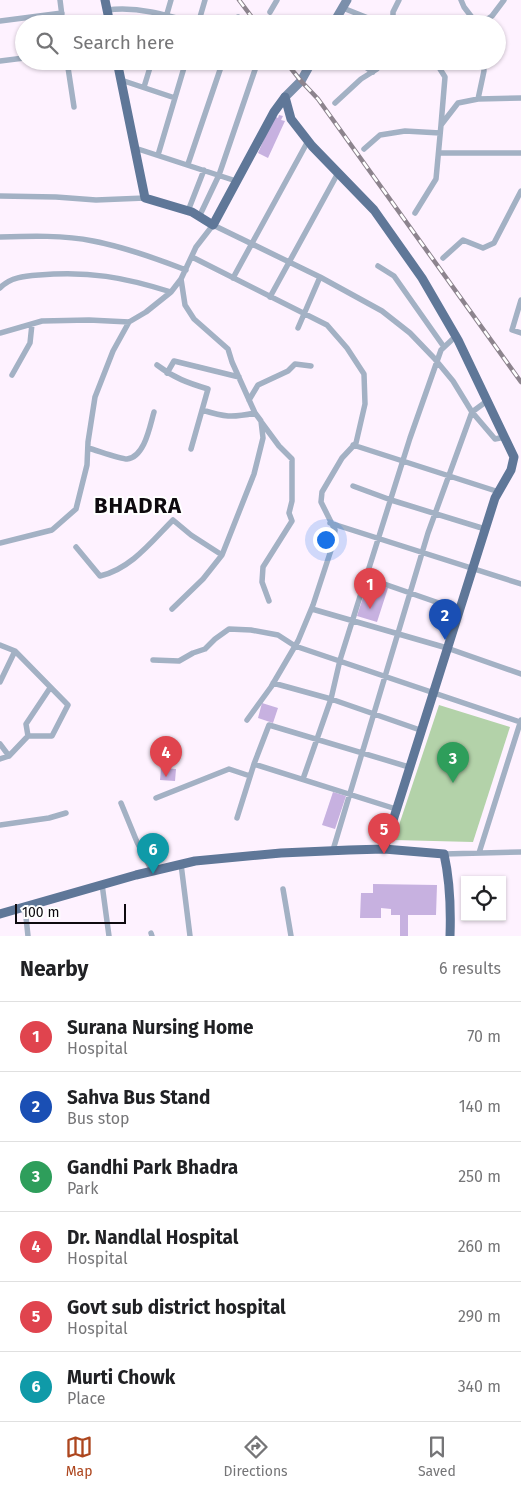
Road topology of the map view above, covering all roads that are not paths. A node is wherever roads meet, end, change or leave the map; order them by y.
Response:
1 (60, 0) edge
2 (105, 0) edge
3 (171, 0) edge
4 (205, 0) edge
5 (277, 0) edge
6 (398, 0) edge
7 (461, 0) edge
8 (504, 0) edge
9 (345, 4) edge
10 (107, 10) junction
11 (270, 12) dead end
12 (62, 13) joint
13 (46, 15) edge
14 (108, 15) edge
15 (166, 15) joint
16 (201, 15) edge
17 (338, 15) edge
18 (366, 15) edge
19 (393, 15) edge
20 (471, 15) edge
21 (493, 15) edge
22 (15, 19) edge
23 (0, 21) edge
24 (15, 59) edge
25 (0, 61) edge
26 (68, 70) edge
27 (119, 70) edge
28 (149, 70) edge
29 (183, 70) edge
30 (220, 70) edge
31 (255, 70) edge
32 (307, 70) edge
33 (370, 70) edge
34 (376, 70) edge
35 (440, 70) edge
36 (484, 70) edge
37 (373, 72) junction
38 (121, 80) junction
39 (144, 87) junction
40 (285, 97) junction
41 (175, 98) junction
42 (521, 98) edge
43 (478, 99) junction
44 (335, 103) dead end
45 (74, 107) dead end
46 (441, 125) junction
47 (440, 133) junction
48 (308, 141) junction
49 (135, 148) junction
50 (364, 149) dead end
51 (439, 153) junction
52 (521, 153) edge
53 (158, 155) junction
54 (188, 164) junction
55 (204, 170) junction
56 (338, 173) junction
57 (219, 175) junction
58 (236, 181) junction
59 (521, 191) edge
60 (0, 196) edge
61 (145, 198) junction
62 (188, 211) junction
63 (415, 213) dead end
64 (199, 216) junction
65 (213, 225) junction
66 (0, 237) edge
67 (252, 243) junction
68 (192, 257) junction
69 (443, 258) dead end
70 (288, 261) junction
71 (378, 266) dead end
72 (186, 270) junction
73 (320, 277) junction
74 (234, 278) junction
75 (181, 279) junction
76 (2, 282) edge
77 (0, 288) edge
78 (172, 292) junction
79 (270, 297) junction
80 (521, 300) edge
81 (304, 312) junction
82 (129, 322) junction
83 (32, 324) junction
84 (298, 328) dead end
85 (0, 333) edge
86 (521, 333) edge
87 (456, 336) junction
88 (444, 346) junction
89 (437, 361) junction
90 (157, 365) dead end
91 (311, 366) dead end
92 (167, 373) junction
93 (12, 375) dead end
94 (239, 377) junction
95 (249, 400) junction
96 (487, 401) junction
97 (202, 410) junction
98 (154, 412) dead end
99 (472, 412) junction
100 (255, 413) junction
101 (261, 421) junction
102 (504, 438) junction
103 (353, 445) junction
104 (88, 448) junction
105 (191, 449) dead end
106 (403, 461) junction
107 (449, 476) junction
108 (353, 486) dead end
109 (499, 492) junction
110 (391, 500) junction
111 (435, 514) junction
112 (330, 523) junction
113 (485, 529) junction
114 (379, 539) junction
115 (0, 543) edge
116 (76, 547) dead end
117 (422, 553) junction
118 (222, 555) junction
119 (472, 569) junction
120 (367, 578) junction
121 (521, 584) edge
122 (410, 592) junction
123 (269, 601) dead end
124 (172, 609) dead end
125 (312, 609) junction
126 (459, 610) junction
127 (353, 622) junction
128 (398, 634) junction
129 (0, 645) edge
130 (295, 646) junction
131 (447, 648) junction
132 (16, 651) junction
133 (153, 660) dead end
134 (340, 660) junction
135 (521, 674) edge
136 (385, 676) junction
137 (0, 682) edge
138 (273, 683) junction
139 (50, 688) junction
140 (432, 693) junction
141 (331, 699) junction
142 (374, 714) junction
143 (247, 720) dead end
144 (521, 721) edge
145 (420, 730) junction
146 (28, 736) junction
147 (316, 739) junction
148 (0, 744) edge
149 (363, 753) junction
150 (9, 756) junction
151 (0, 759) edge
152 (254, 764) junction
153 (409, 767) junction
154 (250, 776) junction
155 (303, 779) junction
156 (350, 794) junction
157 (156, 798) dead end
158 (121, 804) dead end
159 (396, 809) junction
160 (66, 813) dead end
161 (237, 818) dead end
162 (0, 825) edge
163 (384, 849) junction
164 (333, 850) junction
165 (521, 852) edge
166 (479, 853) junction
167 (444, 854) junction
168 (181, 864) junction
169 (152, 871) junction
170 (102, 884) junction
171 (283, 888) dead end
172 (25, 908) junction
173 (0, 914) edge
174 (28, 936) edge
175 (109, 936) edge
176 (190, 936) edge
177 (291, 936) edge
178 (450, 936) edge

1 - 12 street
2 - 10 main road
3 - 15 street
4 - 16 street
5 - 11 street
6 - 19 street
7 - 20 street
8 - 21 street
9 - 17 main road
9 - 18 street
10 - 14 main road
10 - 15 street
12 - 13 street
22 - 23 street
24 - 25 street
26 - 45 street
27 - 38 main road
28 - 39 street
29 - 41 street
30 - 54 street
31 - 57 street
32 - 40 main road
33 - 37 street
34 - 37 street
35 - 46 street
36 - 43 street
37 - 44 street
38 - 39 street
38 - 49 main road
39 - 41 street
40 - 48 main road
40 - 58 main road
41 - 53 street
42 - 43 street
43 - 46 street
46 - 47 street
47 - 50 street
47 - 51 street
48 - 56 main road
48 - 67 street
49 - 53 street
49 - 61 main road
51 - 52 street
51 - 63 street
53 - 54 street
54 - 55 street
55 - 57 street
55 - 62 street
56 - 70 street
56 - 87 main road
57 - 58 street
57 - 64 street
58 - 65 main road
59 - 69 street
60 - 61 street
61 - 62 main road
62 - 64 main road
64 - 65 main road
65 - 67 street
65 - 68 street
66 - 72 street
67 - 70 street
67 - 74 street
68 - 72 street
68 - 74 street
70 - 73 street
70 - 79 street
71 - 88 street
72 - 75 street
73 - 81 street
73 - 89 street
74 - 79 street
75 - 78 street
75 - 94 street
76 - 77 street
76 - 78 street
78 - 82 street
79 - 81 street
80 - 86 street
81 - 84 street
81 - 103 street
82 - 83 street
82 - 104 street
83 - 85 street
83 - 93 street
87 - 88 street
87 - 96 main road
88 - 89 street
89 - 99 street
89 - 106 street
90 - 92 street
91 - 95 street
92 - 94 street
92 - 97 street
94 - 95 street
95 - 100 street
96 - 99 street
96 - 102 main road
97 - 100 street
97 - 105 street
98 - 104 street
99 - 102 street
99 - 107 street
100 - 101 street
101 - 118 street
101 - 123 street
102 - 109 main road
103 - 106 street
103 - 112 street
104 - 115 street
106 - 107 street
106 - 110 street
107 - 109 street
107 - 111 street
108 - 110 street
109 - 113 main road
110 - 111 street
110 - 114 street
111 - 113 street
111 - 117 street
112 - 114 street
112 - 125 street
113 - 119 main road
114 - 117 street
114 - 120 street
116 - 118 street
117 - 119 street
117 - 122 street
118 - 124 street
119 - 121 street
119 - 126 main road
120 - 122 street
120 - 127 street
122 - 126 street
122 - 128 street
125 - 127 street
125 - 130 street
126 - 131 main road
127 - 128 street
127 - 134 street
128 - 131 street
128 - 136 street
129 - 132 street
130 - 133 street
130 - 134 street
130 - 138 street
131 - 135 street
131 - 140 main road
132 - 137 street
132 - 139 street
134 - 136 street
134 - 141 street
136 - 140 street
136 - 142 street
138 - 141 street
138 - 143 street
139 - 146 street
139 - 146 street
140 - 144 street
140 - 145 main road
141 - 142 street
141 - 147 street
142 - 145 street
142 - 149 street
144 - 166 street
145 - 153 main road
146 - 150 street
147 - 149 street
147 - 152 street
147 - 155 street
148 - 150 street
149 - 153 street
149 - 156 street
150 - 151 street
152 - 154 street
152 - 155 street
153 - 159 main road
154 - 157 street
154 - 161 street
155 - 156 street
156 - 159 street
156 - 164 street
158 - 169 street
159 - 163 main road
160 - 162 street
163 - 164 main road
163 - 167 main road
164 - 168 main road
165 - 166 street
166 - 167 street
167 - 178 main road
168 - 169 main road
168 - 176 street
169 - 170 main road
170 - 172 main road
170 - 175 street
171 - 177 street
172 - 173 main road
172 - 174 street

